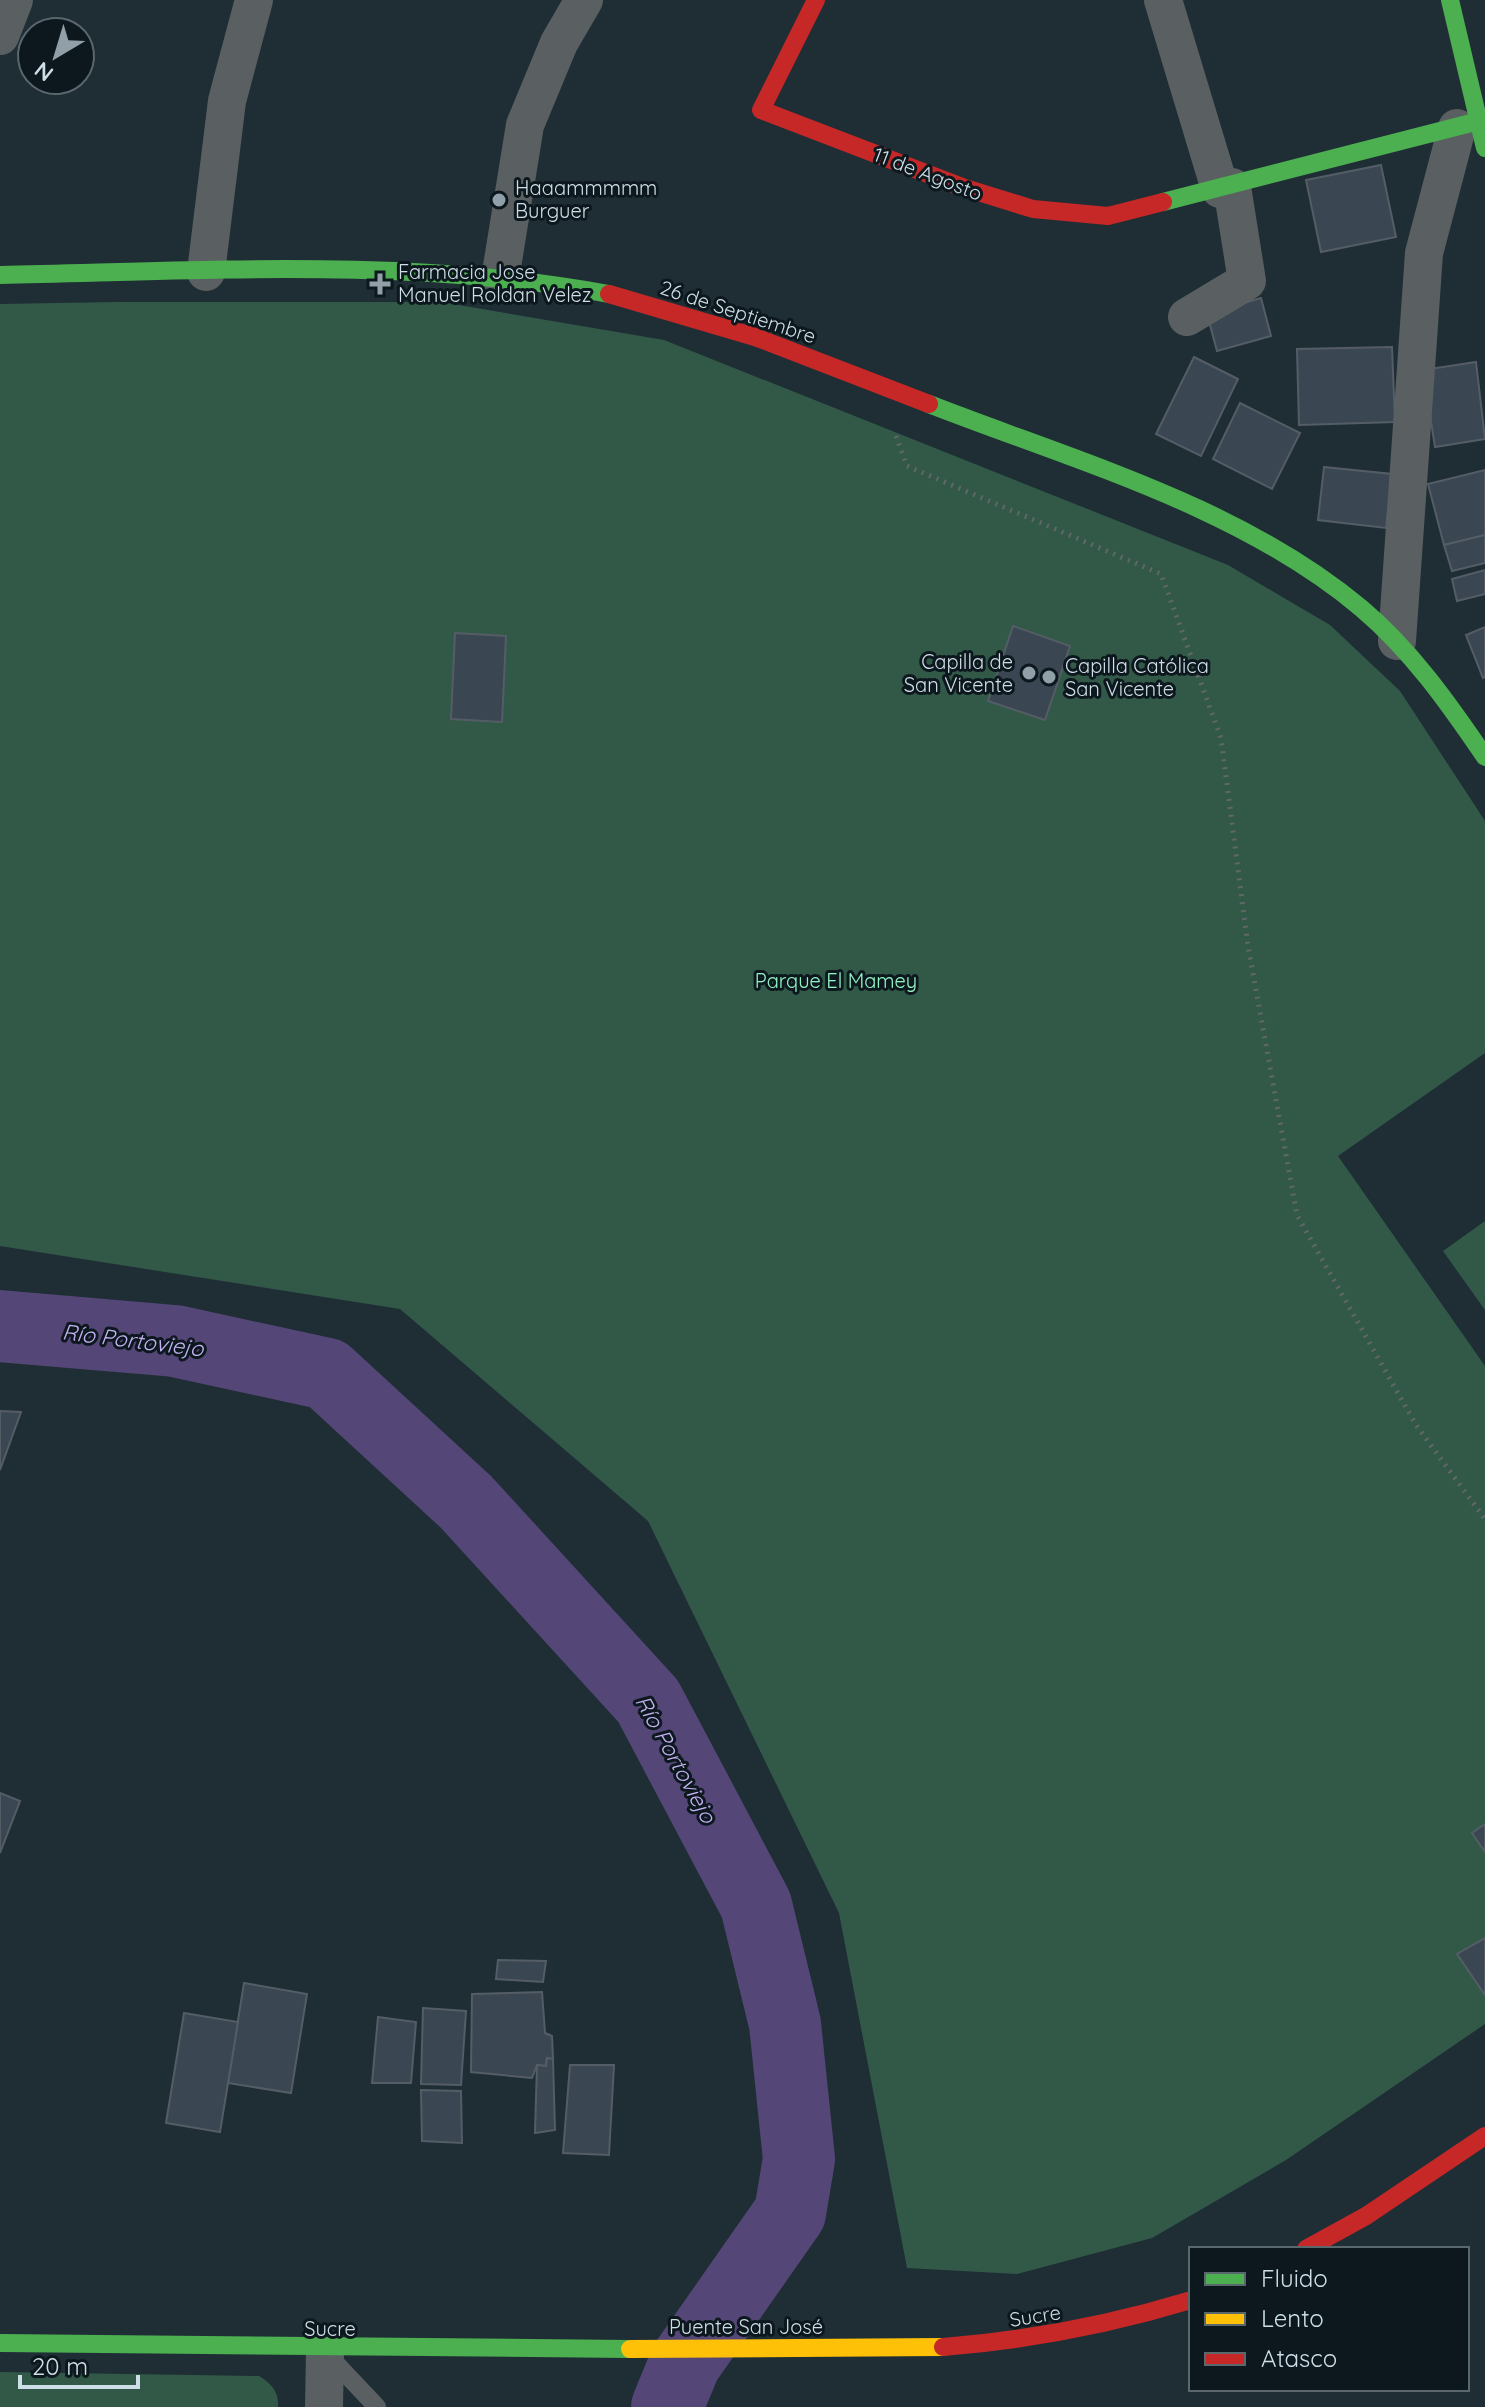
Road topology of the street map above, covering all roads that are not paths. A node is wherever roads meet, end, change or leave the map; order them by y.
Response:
1 (14, 0) edge
2 (254, 0) edge
3 (584, 0) edge
4 (816, 0) edge
5 (1163, 0) edge
6 (1450, 0) edge
7 (0, 36) edge
8 (1474, 132) edge
9 (1226, 188) junction
10 (206, 272) junction
11 (0, 275) edge
12 (500, 279) junction
13 (1187, 317) dead end
14 (1397, 641) junction
15 (1485, 757) edge
16 (1485, 2136) edge
17 (1310, 2247) edge
18 (1189, 2301) edge
19 (0, 2343) edge
20 (880, 2349) joint
21 (611, 2350) joint
22 (325, 2351) junction
23 (324, 2407) edge
24 (377, 2407) edge

1 - 7 street
2 - 10 street
3 - 12 street
4 - 9 street, 11 de Agosto
5 - 9 street
6 - 8 street
8 - 9 street, 11 de Agosto
8 - 14 street
9 - 13 street
10 - 11 street, 26 de Septiembre
10 - 12 street, 26 de Septiembre
12 - 14 street, 26 de Septiembre
14 - 15 street, 26 de Septiembre
16 - 17 street
18 - 20 street, Sucre
19 - 22 street, Sucre
20 - 21 street, Puente San José
21 - 22 street, Sucre
22 - 23 street
22 - 24 lane

